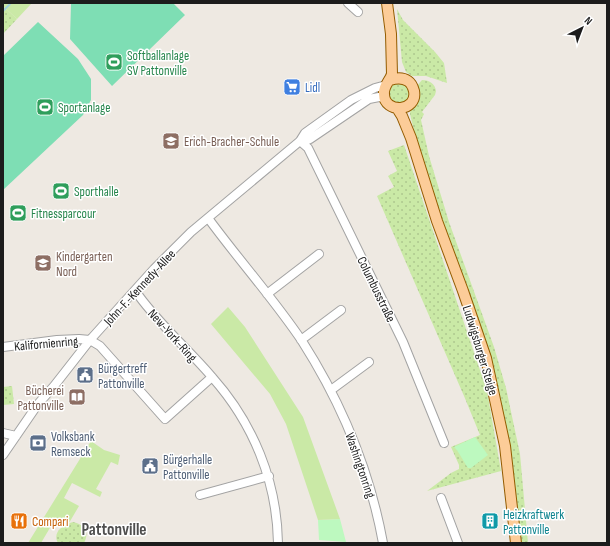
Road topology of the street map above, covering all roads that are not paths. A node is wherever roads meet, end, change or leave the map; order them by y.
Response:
1 (348, 3) edge
2 (387, 3) edge
3 (358, 12) dead end
4 (391, 34) junction
5 (402, 78) junction
6 (388, 82) junction
7 (384, 98) junction
8 (410, 104) junction
9 (397, 108) junction
10 (411, 138) junction
11 (300, 141) junction
12 (208, 218) junction
13 (319, 254) dead end
14 (134, 292) junction
15 (267, 294) junction
16 (341, 310) dead end
17 (90, 340) junction
18 (301, 340) junction
19 (3, 347) edge
20 (369, 362) dead end
21 (212, 377) junction
22 (331, 390) junction
23 (3, 433) edge
24 (16, 436) junction
25 (444, 442) dead end
26 (3, 455) edge
27 (269, 476) junction
28 (200, 495) dead end
29 (441, 498) dead end
30 (278, 543) edge
31 (383, 543) edge
32 (458, 543) edge
33 (516, 543) edge

1 - 3 street
2 - 4 main road
4 - 5 main road
4 - 6 main road
5 - 6 main road
5 - 8 main road
6 - 7 main road
6 - 11 street, John-F.-Kennedy-Allee
7 - 9 main road
7 - 11 street, John-F.-Kennedy-Allee
8 - 9 main road
8 - 10 main road
9 - 10 main road
10 - 33 main road, Ludwigsburger Steige
11 - 12 street, John-F.-Kennedy-Allee
11 - 25 street, Columbusstraße
12 - 14 street, John-F.-Kennedy-Allee
12 - 15 street, Washingtonring
13 - 15 street
14 - 17 street, John-F.-Kennedy-Allee
14 - 21 street, New-York-Ring
15 - 18 street, Washingtonring
16 - 18 street
17 - 19 street, Kalifornienring
17 - 21 street
17 - 24 street, John-F.-Kennedy-Allee
18 - 22 street, Washingtonring
20 - 22 street
21 - 27 street, New-York-Ring
22 - 31 street, Washingtonring
23 - 24 street
24 - 26 street, John-F.-Kennedy-Allee
27 - 28 street
27 - 30 street, New-York-Ring
29 - 32 street

